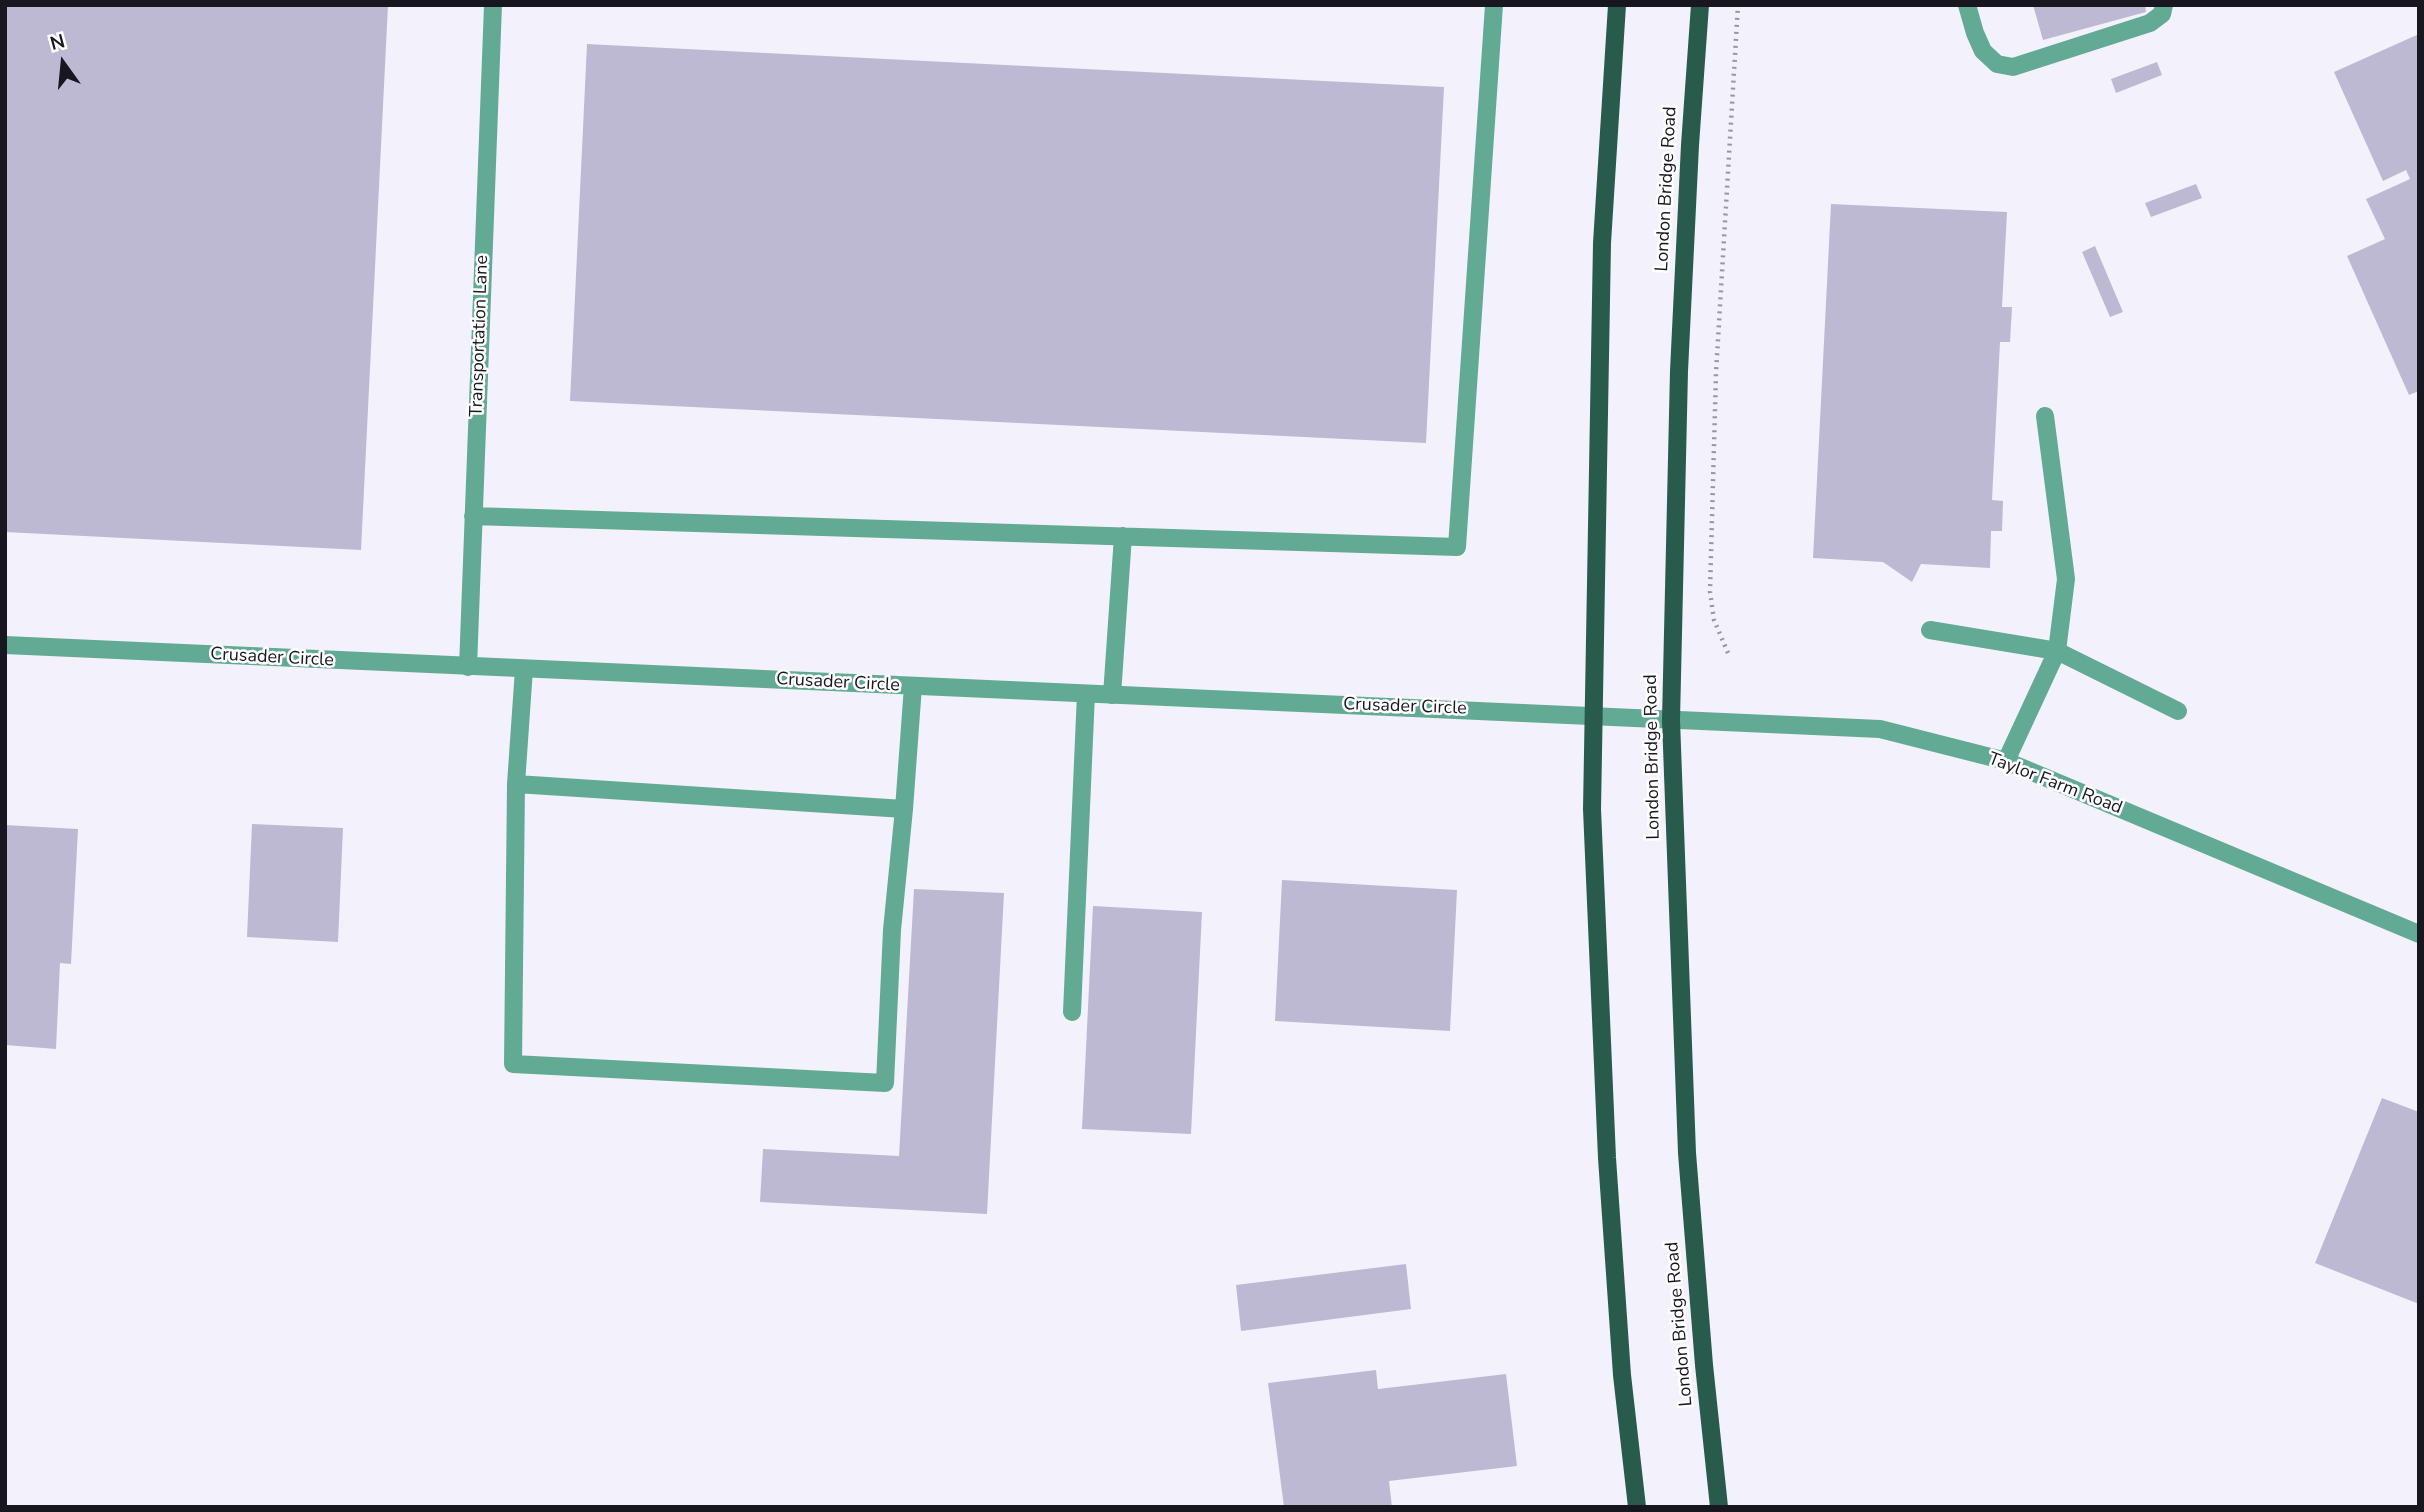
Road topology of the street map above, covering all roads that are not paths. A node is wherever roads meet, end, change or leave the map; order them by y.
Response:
1 (493, 5) edge
2 (1494, 5) edge
3 (1617, 5) edge
4 (1700, 5) edge
5 (1968, 5) edge
6 (2164, 5) edge
7 (2045, 416) dead end
8 (473, 516) junction
9 (1123, 536) junction
10 (1930, 630) dead end
11 (5, 645) edge
12 (2057, 650) junction
13 (468, 667) junction
14 (524, 669) junction
15 (913, 686) junction
16 (1086, 694) junction
17 (1112, 695) junction
18 (2178, 710) dead end
19 (1592, 715) junction
20 (1671, 720) junction
21 (2006, 761) junction
22 (516, 784) junction
23 (904, 809) junction
24 (2419, 934) edge
25 (1072, 1012) dead end
26 (1637, 1507) edge
27 (1719, 1507) edge

1 - 8 street, Transportation Lane
2 - 9 street
3 - 19 main road
4 - 20 main road, London Bridge Road
5 - 6 street
7 - 12 street
8 - 9 street
8 - 13 street, Transportation Lane
9 - 17 street
10 - 12 street
11 - 13 street, Crusader Circle
12 - 18 street
12 - 21 street
13 - 14 street, Crusader Circle
14 - 15 street, Crusader Circle
14 - 22 street
15 - 16 street, Crusader Circle
15 - 23 street
16 - 17 street, Crusader Circle
16 - 25 street
17 - 19 street, Crusader Circle
19 - 20 street, Crusader Circle
19 - 26 main road
20 - 21 street, Taylor Farm Road
20 - 27 main road, London Bridge Road
21 - 24 street, Taylor Farm Road
22 - 23 street
22 - 23 street

